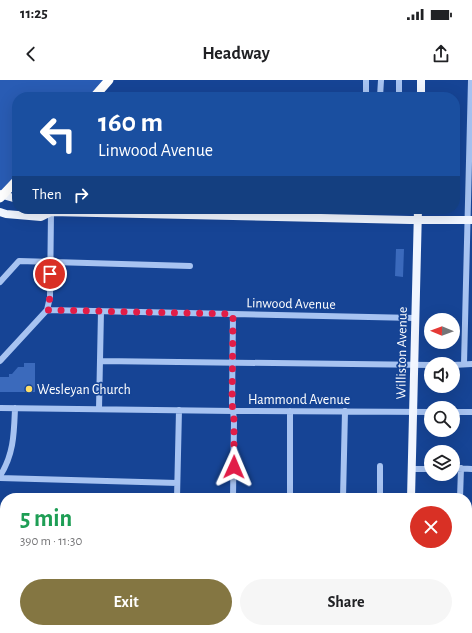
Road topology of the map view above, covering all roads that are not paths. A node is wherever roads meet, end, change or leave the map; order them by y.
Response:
1 (109, 80) edge
2 (366, 80) edge
3 (381, 80) edge
4 (399, 80) edge
5 (422, 80) edge
6 (471, 80) edge
7 (98, 92) edge
8 (366, 92) edge
9 (380, 92) edge
10 (399, 92) edge
11 (421, 92) edge
12 (12, 185) edge
13 (1, 196) edge
14 (12, 198) edge
15 (0, 212) edge
16 (44, 214) edge
17 (49, 214) edge
18 (196, 214) edge
19 (418, 214) edge
20 (417, 220) junction
21 (470, 220) edge
22 (50, 262) junction
23 (190, 266) dead end
24 (0, 282) edge
25 (47, 310) junction
26 (101, 311) junction
27 (233, 314) junction
28 (415, 318) junction
29 (100, 360) junction
30 (0, 361) edge
31 (233, 362) junction
32 (460, 364) edge
33 (464, 364) junction
34 (472, 364) edge
35 (414, 365) junction
36 (424, 365) edge
37 (0, 408) edge
38 (15, 408) junction
39 (99, 409) junction
40 (179, 410) junction
41 (234, 411) junction
42 (290, 412) junction
43 (345, 412) junction
44 (413, 412) junction
45 (424, 412) edge
46 (460, 412) edge
47 (472, 412) edge
48 (380, 466) dead end
49 (461, 468) joint
50 (424, 469) edge
51 (472, 469) edge
52 (412, 470) junction
53 (0, 477) edge
54 (177, 483) junction
55 (177, 493) edge
56 (233, 493) edge
57 (290, 493) edge
58 (343, 493) edge
59 (380, 493) edge
60 (411, 493) edge
61 (460, 493) edge

1 - 7 highway
2 - 8 street
3 - 9 street
4 - 10 street
5 - 11 main road
6 - 21 street
12 - 13 highway
13 - 14 main road
15 - 16 main road
17 - 22 street
18 - 20 main road
19 - 20 main road, Williston Avenue
20 - 21 main road
20 - 28 main road, Williston Avenue
21 - 33 street
22 - 23 street
22 - 24 street
22 - 25 street
25 - 26 street, Linwood Avenue
25 - 30 street
26 - 27 street, Linwood Avenue
26 - 29 street
27 - 28 street, Linwood Avenue
27 - 31 street
28 - 35 main road, Williston Avenue
29 - 31 street
29 - 39 street
31 - 35 street
31 - 41 street
32 - 33 street
33 - 34 street
35 - 36 street
35 - 44 main road, Williston Avenue
37 - 38 street, Hammond Avenue
38 - 39 street, Hammond Avenue
38 - 53 street
39 - 40 street, Hammond Avenue
40 - 41 street, Hammond Avenue
40 - 54 street
41 - 42 street, Hammond Avenue
41 - 56 street
42 - 43 street, Hammond Avenue
42 - 57 street
43 - 44 street, Hammond Avenue
43 - 58 street
44 - 45 street, Hammond Avenue
44 - 52 main road, Williston Avenue
46 - 47 street
48 - 59 street
49 - 51 street
49 - 61 street
50 - 52 street
52 - 60 main road, Williston Avenue
53 - 54 street
54 - 55 street

